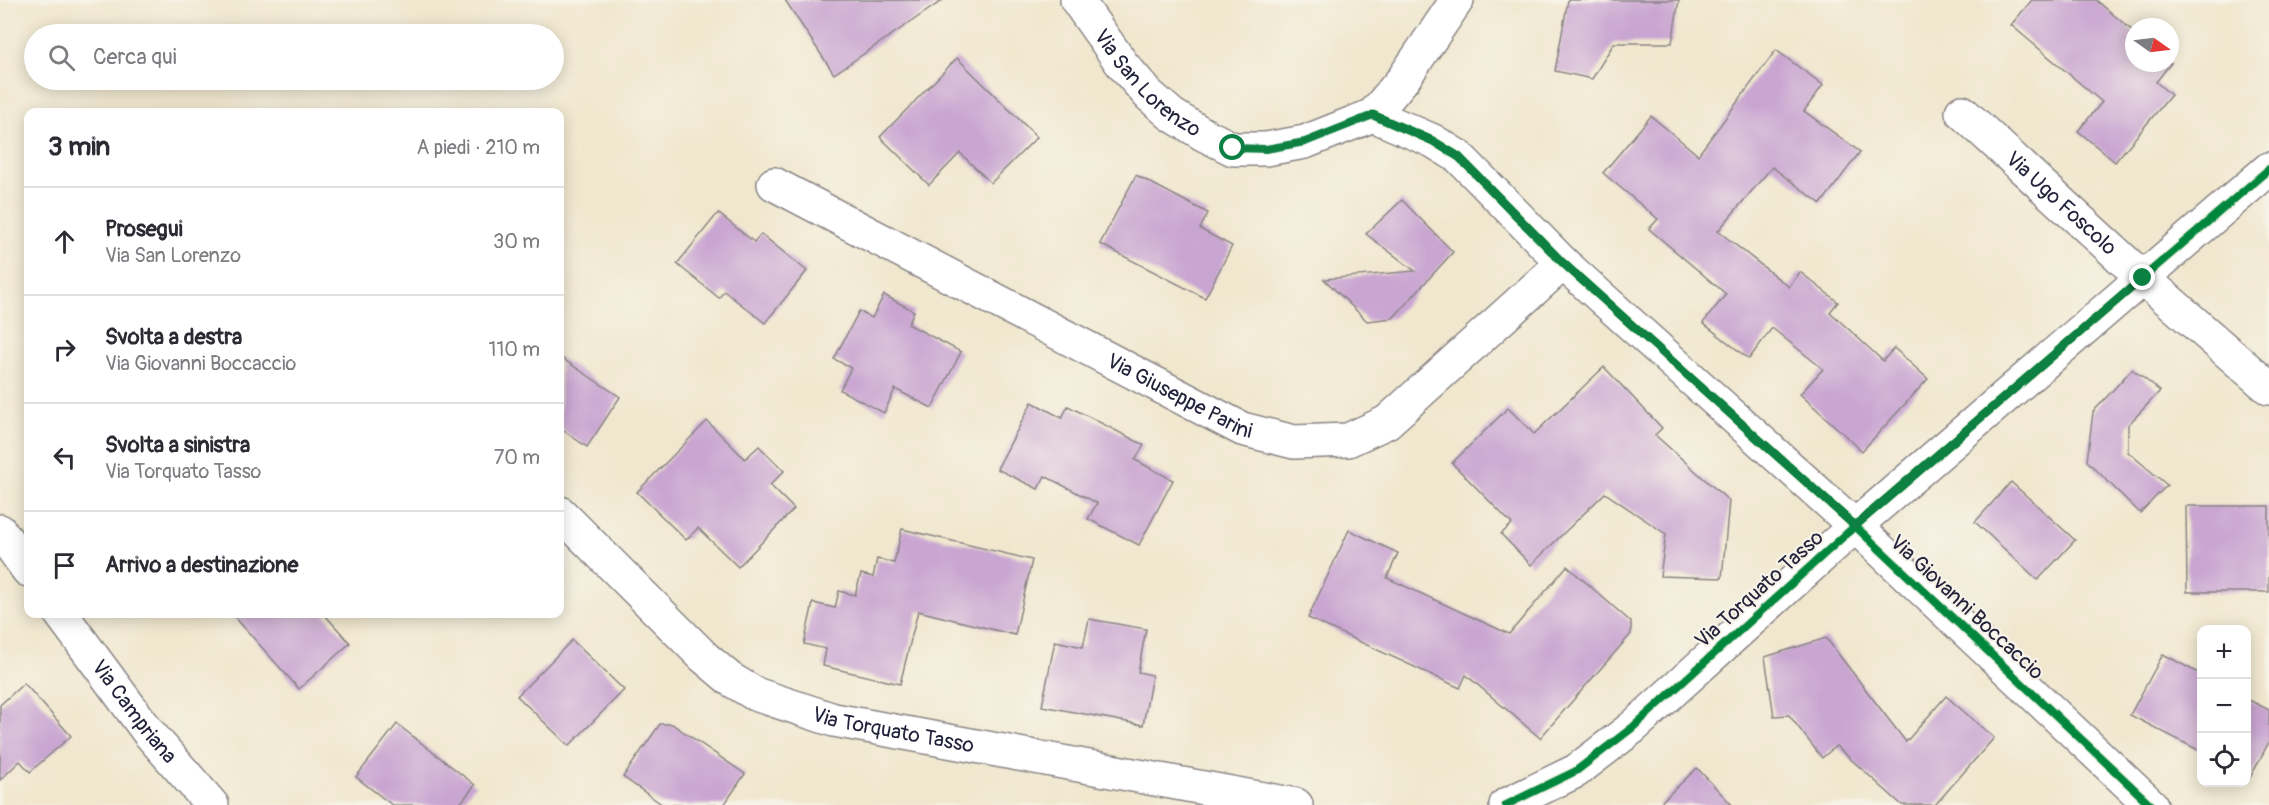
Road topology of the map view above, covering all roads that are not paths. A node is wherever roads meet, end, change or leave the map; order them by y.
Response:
1 (1077, 0) edge
2 (1457, 0) edge
3 (1962, 112) dead end
4 (1373, 115) junction
5 (2269, 169) edge
6 (774, 184) dead end
7 (1563, 263) junction
8 (2143, 278) junction
9 (2269, 388) edge
10 (564, 517) edge
11 (1855, 526) junction
12 (0, 531) edge
13 (24, 564) edge
14 (63, 618) edge
15 (212, 805) edge
16 (1296, 805) edge
17 (1506, 805) edge
18 (2151, 805) edge

1 - 4 street, Via San Lorenzo
2 - 4 street, Via San Lorenzo
3 - 8 street, Via Ugo Foscolo
4 - 7 street, Via Giovanni Boccaccio
5 - 8 street, Via Torquato Tasso
6 - 7 street, Via Giuseppe Parini
7 - 11 street, Via Giovanni Boccaccio
8 - 9 street, Via Ugo Foscolo
8 - 11 street, Via Torquato Tasso
10 - 16 street, Via Torquato Tasso
11 - 17 street, Via Torquato Tasso
11 - 18 street, Via Giovanni Boccaccio
12 - 13 street
14 - 15 street, Via Campriana

